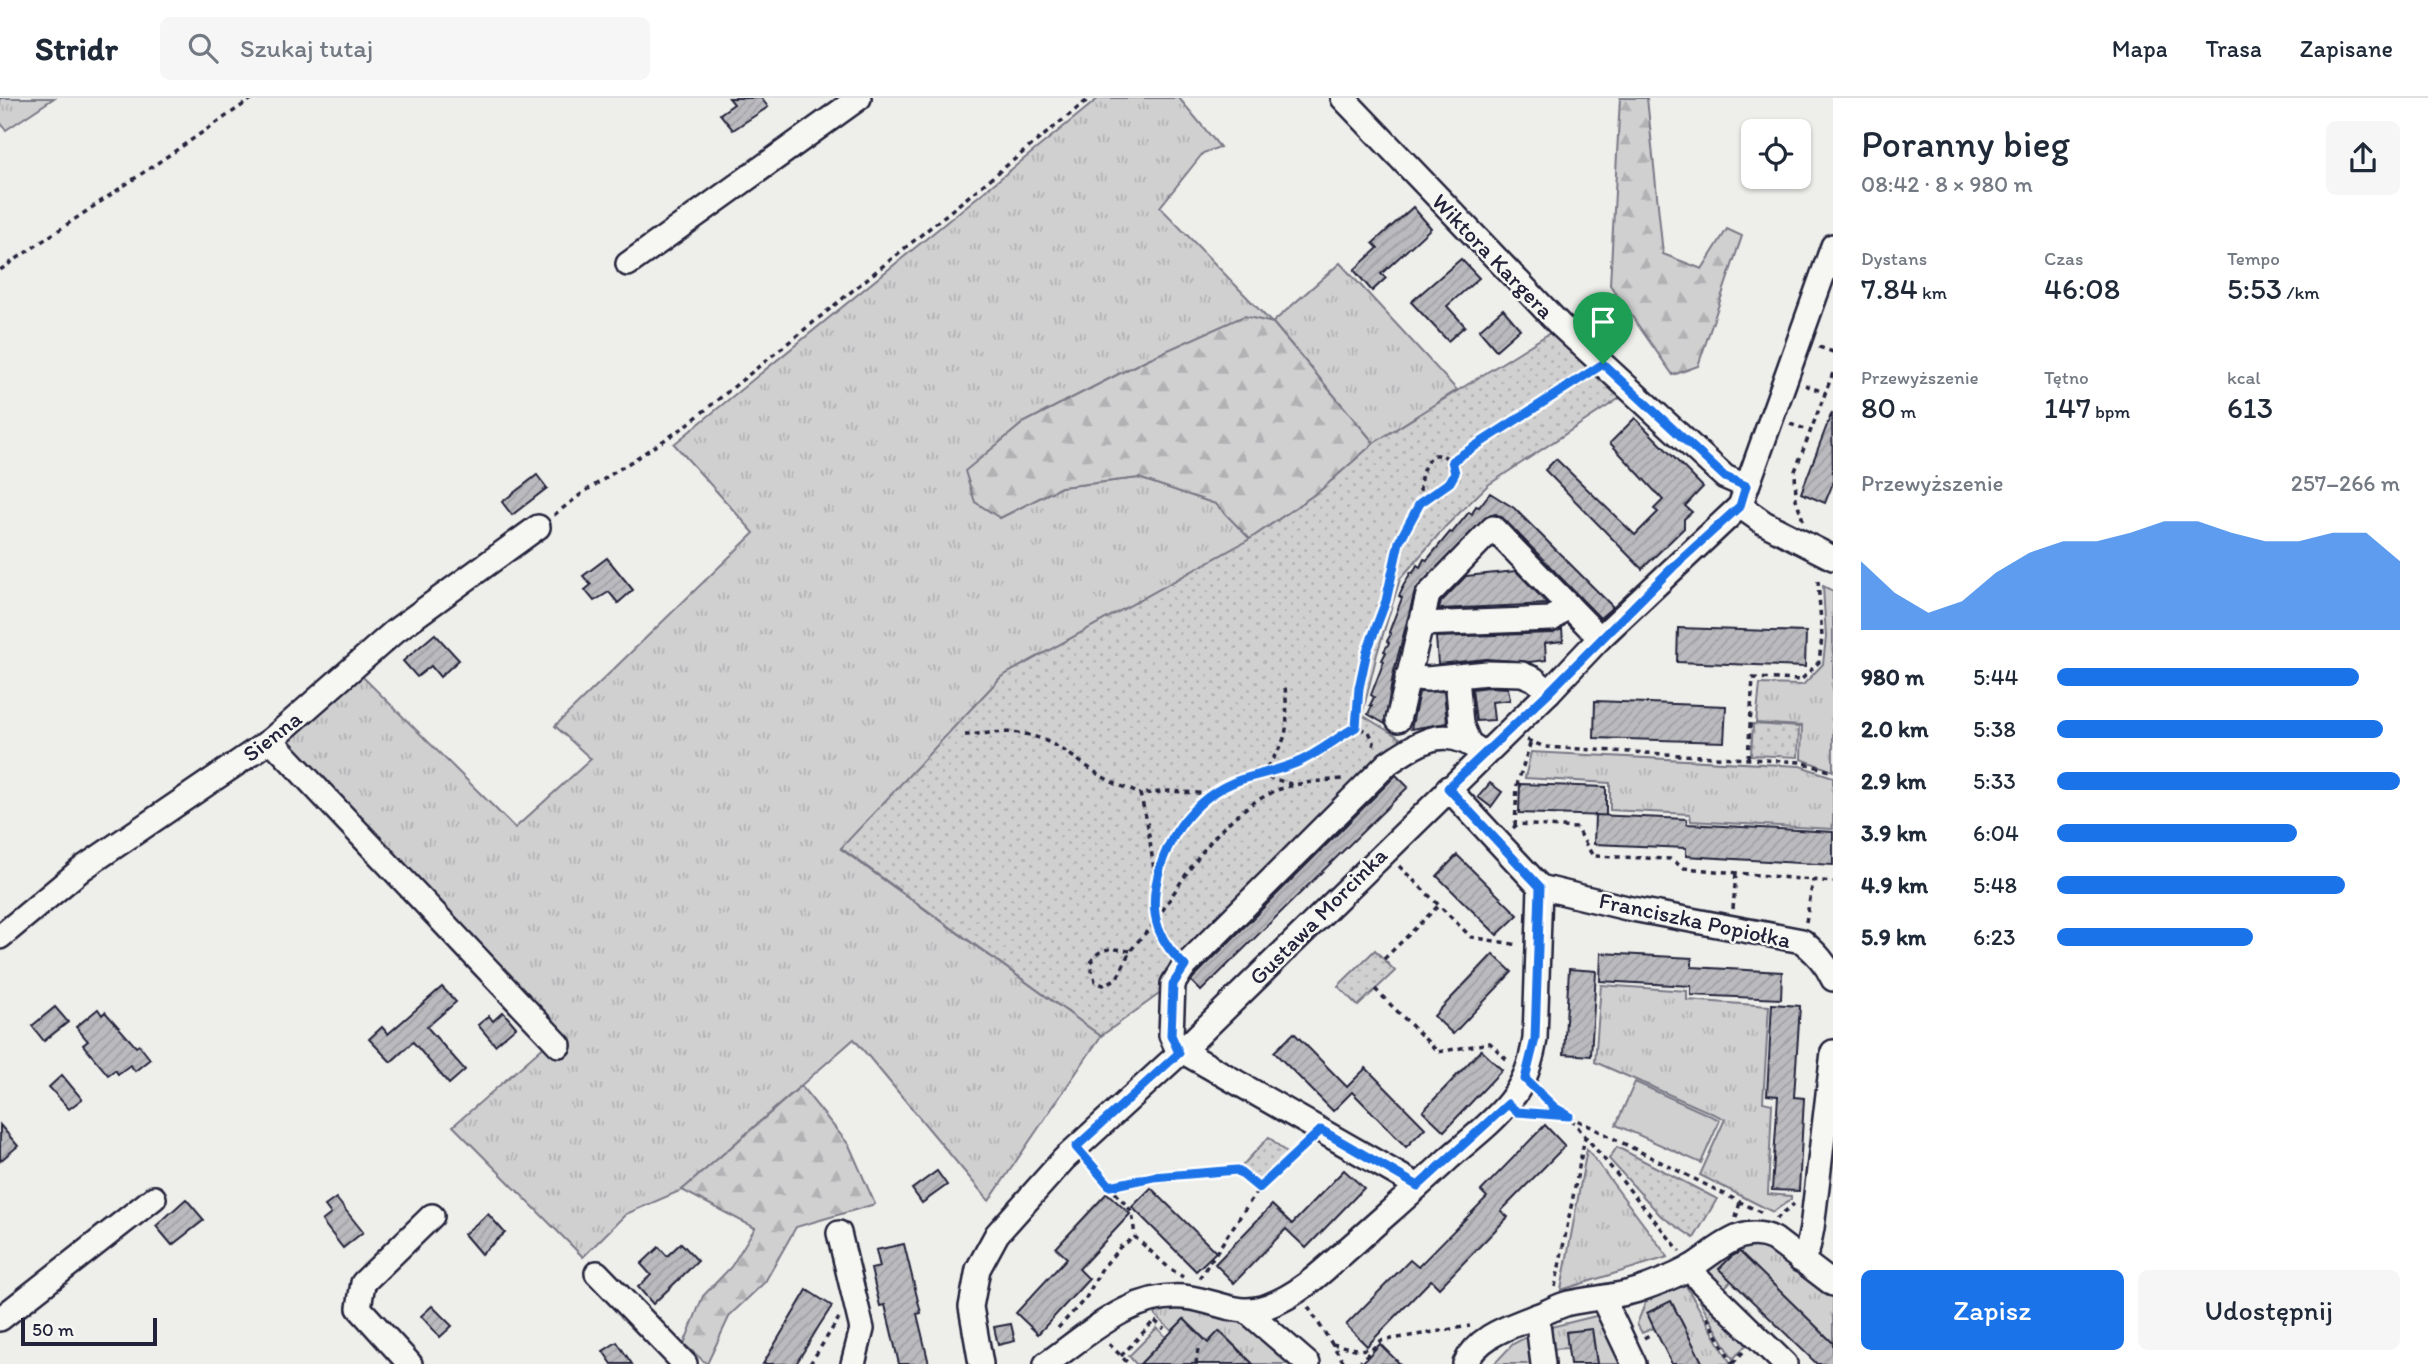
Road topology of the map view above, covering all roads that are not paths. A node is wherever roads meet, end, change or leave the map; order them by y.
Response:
1 (859, 98) edge
2 (1343, 98) edge
3 (1833, 246) edge
4 (628, 264) dead end
5 (1743, 496) junction
6 (538, 527) road end
7 (1833, 558) edge
8 (1568, 605) junction
9 (1420, 624) junction
10 (1600, 638) junction
11 (1407, 677) junction
12 (1457, 677) junction
13 (1549, 692) junction
14 (1398, 720) dead end
15 (271, 740) junction
16 (1476, 747) junction
17 (1448, 788) junction
18 (1540, 887) junction
19 (0, 937) edge
20 (1833, 979) edge
21 (559, 1045) dead end
22 (1180, 1052) junction
23 (1833, 1052) edge
24 (1418, 1186) junction
25 (154, 1198) dead end
26 (432, 1216) dead end
27 (839, 1233) dead end
28 (1800, 1260) junction
29 (1691, 1267) junction
30 (597, 1273) dead end
31 (1833, 1284) edge
32 (1603, 1299) junction
33 (1247, 1311) junction
34 (1543, 1313) junction
35 (0, 1319) edge
36 (410, 1364) edge
37 (685, 1364) edge
38 (853, 1364) edge
39 (981, 1364) edge
40 (1046, 1364) edge
41 (1308, 1364) edge
42 (1465, 1364) edge
43 (1543, 1364) edge
44 (1634, 1364) edge
45 (1785, 1364) edge

1 - 4 street
2 - 5 street, Wiktora Kargera
3 - 5 street, Gustawa Morcinka
5 - 7 street
5 - 10 street, Gustawa Morcinka
6 - 15 street, Sienna
8 - 9 street
8 - 9 street
8 - 10 street
9 - 11 street
10 - 13 street, Gustawa Morcinka
11 - 12 street
11 - 14 street
12 - 13 street
12 - 16 street
13 - 16 street, Gustawa Morcinka
15 - 19 street, Sienna
15 - 21 street
16 - 17 street, Gustawa Morcinka
16 - 22 street
17 - 18 street
17 - 22 street, Gustawa Morcinka
18 - 20 street, Franciszka Popiołka
18 - 24 street
22 - 24 street
22 - 39 street, Gustawa Morcinka
23 - 28 street
24 - 33 street
25 - 35 street
26 - 36 street
27 - 38 street
28 - 29 street
28 - 31 street
29 - 32 street
29 - 45 street
30 - 37 street
32 - 34 street
32 - 44 street
33 - 40 street
33 - 41 street
34 - 42 street
34 - 43 street

